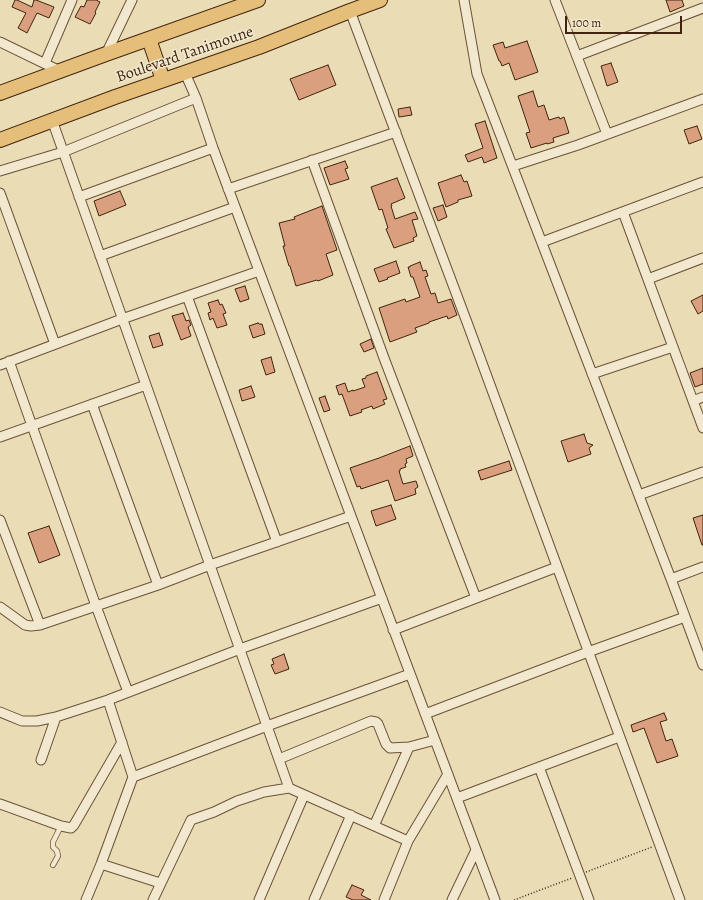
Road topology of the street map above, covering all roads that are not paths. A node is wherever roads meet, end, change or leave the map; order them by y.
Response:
1 (72, 0) edge
2 (132, 0) edge
3 (258, 0) edge
4 (380, 0) edge
5 (464, 0) edge
6 (555, 0) edge
7 (703, 8) edge
8 (350, 11) junction
9 (149, 39) junction
10 (0, 42) edge
11 (106, 54) junction
12 (577, 56) junction
13 (45, 63) junction
14 (60, 71) junction
15 (184, 73) junction
16 (163, 80) junction
17 (0, 93) edge
18 (196, 98) junction
19 (703, 99) edge
20 (52, 120) junction
21 (396, 132) junction
22 (607, 134) junction
23 (0, 140) edge
24 (213, 148) junction
25 (63, 152) junction
26 (312, 160) junction
27 (513, 166) junction
28 (0, 171) edge
29 (703, 182) edge
30 (228, 189) junction
31 (0, 192) edge
32 (79, 198) junction
33 (235, 207) junction
34 (623, 212) junction
35 (542, 242) junction
36 (100, 256) junction
37 (703, 258) edge
38 (259, 271) junction
39 (648, 279) junction
40 (187, 296) junction
41 (122, 319) junction
42 (55, 344) junction
43 (673, 347) junction
44 (9, 361) junction
45 (0, 364) edge
46 (592, 374) junction
47 (146, 385) junction
48 (703, 397) edge
49 (693, 401) junction
50 (92, 404) junction
51 (32, 425) junction
52 (703, 428) edge
53 (0, 437) edge
54 (703, 472) edge
55 (639, 494) junction
56 (351, 516) junction
57 (0, 520) edge
58 (277, 542) junction
59 (210, 566) junction
60 (557, 567) junction
61 (703, 567) edge
62 (671, 579) junction
63 (158, 585) junction
64 (382, 598) junction
65 (476, 598) junction
66 (96, 606) junction
67 (0, 607) edge
68 (685, 617) junction
69 (40, 625) junction
70 (393, 630) junction
71 (240, 649) junction
72 (588, 652) junction
73 (703, 666) edge
74 (410, 674) junction
75 (128, 692) junction
76 (108, 700) junction
77 (0, 713) edge
78 (425, 714) junction
79 (56, 717) junction
80 (267, 726) junction
81 (619, 737) junction
82 (435, 740) junction
83 (122, 742) junction
84 (409, 747) junction
85 (279, 759) junction
86 (41, 760) dead end
87 (539, 767) junction
88 (448, 774) junction
89 (134, 777) junction
90 (289, 788) junction
91 (304, 794) junction
92 (457, 798) junction
93 (0, 804) edge
94 (351, 815) junction
95 (61, 826) junction
96 (374, 826) junction
97 (408, 842) junction
98 (476, 850) junction
99 (101, 864) junction
100 (53, 865) dead end
101 (160, 883) junction
102 (86, 900) edge
103 (153, 900) edge
104 (259, 900) edge
105 (314, 900) edge
106 (384, 900) edge
107 (452, 900) edge
108 (495, 900) edge
109 (588, 900) edge
110 (680, 900) edge

1 - 13 street
2 - 11 street
3 - 9 main road, Boulevard Tanimoune
4 - 8 main road, Boulevard Tanimoune
5 - 27 street
6 - 12 street
7 - 12 street
8 - 15 main road, Boulevard Tanimoune
8 - 21 street
9 - 11 main road, Boulevard Tanimoune
9 - 16 main road
10 - 13 street
11 - 14 main road, Boulevard Tanimoune
12 - 22 street
13 - 14 street
14 - 17 main road, Boulevard Tanimoune
15 - 16 main road, Boulevard Tanimoune
15 - 18 street
16 - 20 main road, Boulevard Tanimoune
18 - 24 street
18 - 25 street
19 - 22 street
20 - 23 main road, Boulevard Tanimoune
20 - 25 street
21 - 26 street
21 - 60 street
22 - 27 street
24 - 30 street
24 - 32 street
25 - 28 street
25 - 32 street
26 - 30 street
26 - 65 street
27 - 35 street
29 - 34 street
30 - 33 street
31 - 42 street
32 - 36 street
33 - 36 street
33 - 38 street
34 - 35 street
34 - 39 street
35 - 46 street
36 - 41 street
37 - 39 street
38 - 40 street
38 - 56 street
39 - 43 street
40 - 41 street
40 - 58 street
41 - 42 street
41 - 47 street
42 - 44 street
43 - 46 street
43 - 49 street
44 - 45 street
44 - 51 street
46 - 55 street
47 - 50 street
47 - 59 street
48 - 49 street
49 - 52 street
50 - 51 street
50 - 63 street
51 - 53 street
51 - 66 street
54 - 55 street
55 - 62 street
56 - 58 street
56 - 64 street
57 - 69 street
58 - 59 street
59 - 63 street
59 - 71 street
60 - 65 street
60 - 72 street
61 - 62 street
62 - 68 street
63 - 66 street
64 - 70 street
64 - 71 street
65 - 70 street
66 - 69 street
66 - 75 street
67 - 69 street
68 - 72 street
68 - 73 street
70 - 74 street
71 - 75 street
71 - 80 street
72 - 78 street
72 - 81 street
74 - 78 street
74 - 80 street
75 - 76 street
76 - 79 street
76 - 83 street
77 - 79 street
78 - 82 street
79 - 86 street
80 - 85 street
80 - 89 street
81 - 87 street
81 - 110 street
82 - 84 street
82 - 88 street
83 - 89 street
83 - 95 street
84 - 85 street
84 - 96 street
85 - 90 street
87 - 92 street
87 - 109 street
88 - 92 street
88 - 97 street
89 - 99 street
90 - 91 street
90 - 101 street
91 - 94 street
91 - 104 street
92 - 98 street
93 - 95 street
94 - 96 street
94 - 105 street
95 - 100 lane
96 - 97 street
97 - 106 street
98 - 107 street
98 - 108 street
99 - 101 street
99 - 102 street
101 - 103 street

